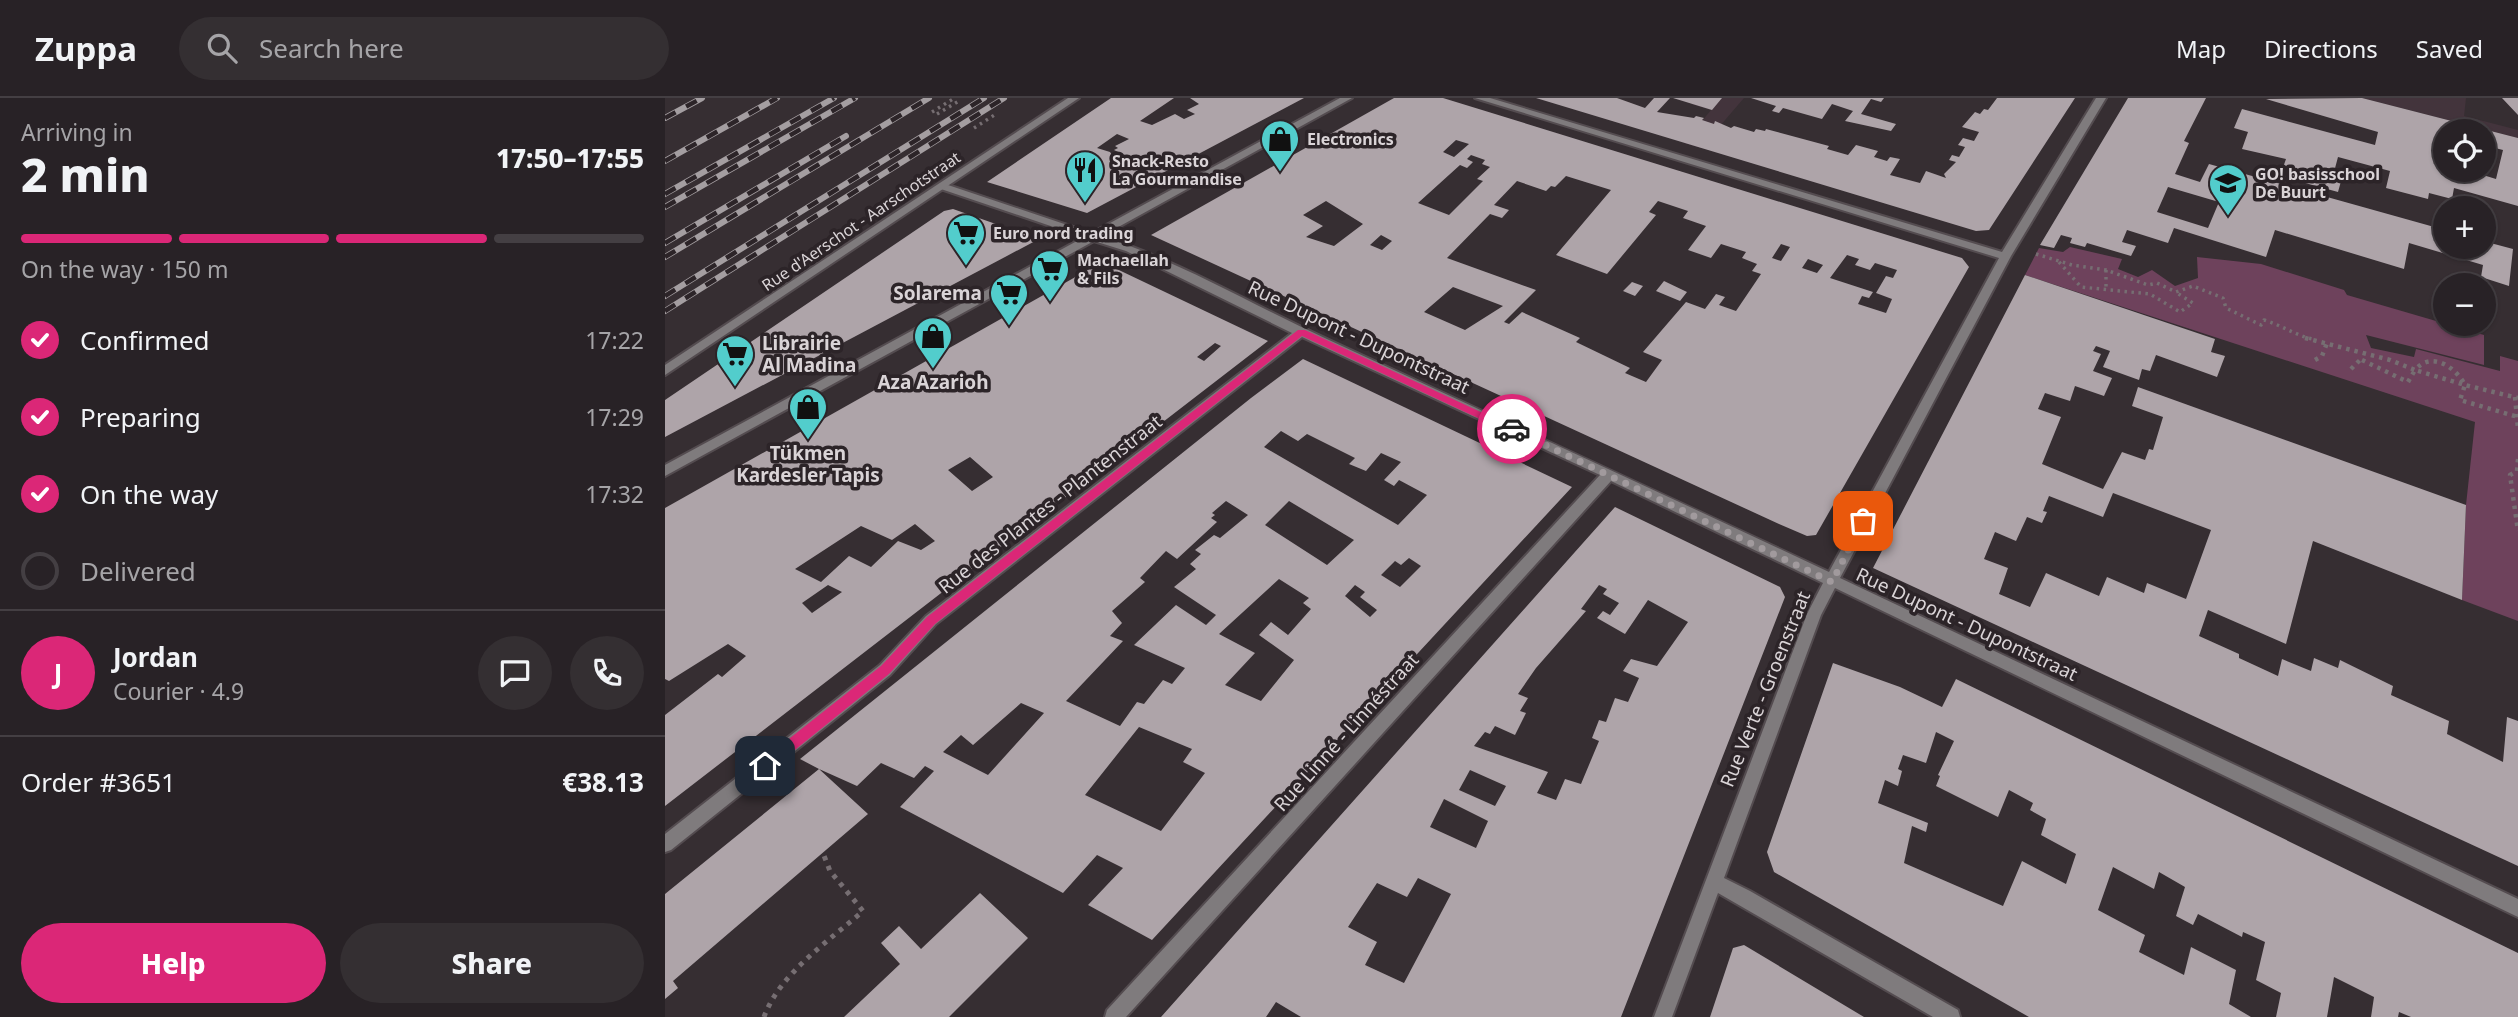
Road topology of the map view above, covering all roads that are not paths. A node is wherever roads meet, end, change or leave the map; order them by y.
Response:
1 (1074, 98) edge
2 (1347, 98) edge
3 (1480, 98) edge
4 (2101, 98) edge
5 (942, 186) junction
6 (1093, 237) junction
7 (2008, 251) junction
8 (1301, 332) junction
9 (665, 372) edge
10 (665, 471) edge
11 (1609, 474) junction
12 (1832, 582) junction
13 (665, 844) edge
14 (1713, 882) junction
15 (2518, 908) edge
16 (1114, 1017) edge
17 (1663, 1017) edge
18 (1951, 1017) edge

1 - 5 street, Rue d'Aerschot - Aarschotstraat
2 - 6 street
3 - 7 street
4 - 7 street, Rue Verte - Groenstraat
5 - 6 street, Rue Dupont - Dupontstraat
5 - 9 street, Rue d'Aerschot - Aarschotstraat
6 - 8 street, Rue Dupont - Dupontstraat
6 - 10 street
7 - 12 street, Rue Verte - Groenstraat
8 - 11 street, Rue Dupont - Dupontstraat
8 - 13 street, Rue des Plantes - Plantenstraat
11 - 12 street, Rue Dupont - Dupontstraat
11 - 16 street, Rue Linné - Linnéstraat
12 - 14 street, Rue Verte - Groenstraat
12 - 15 street, Rue Dupont - Dupontstraat
14 - 17 street, Rue Verte - Groenstraat
14 - 18 street

